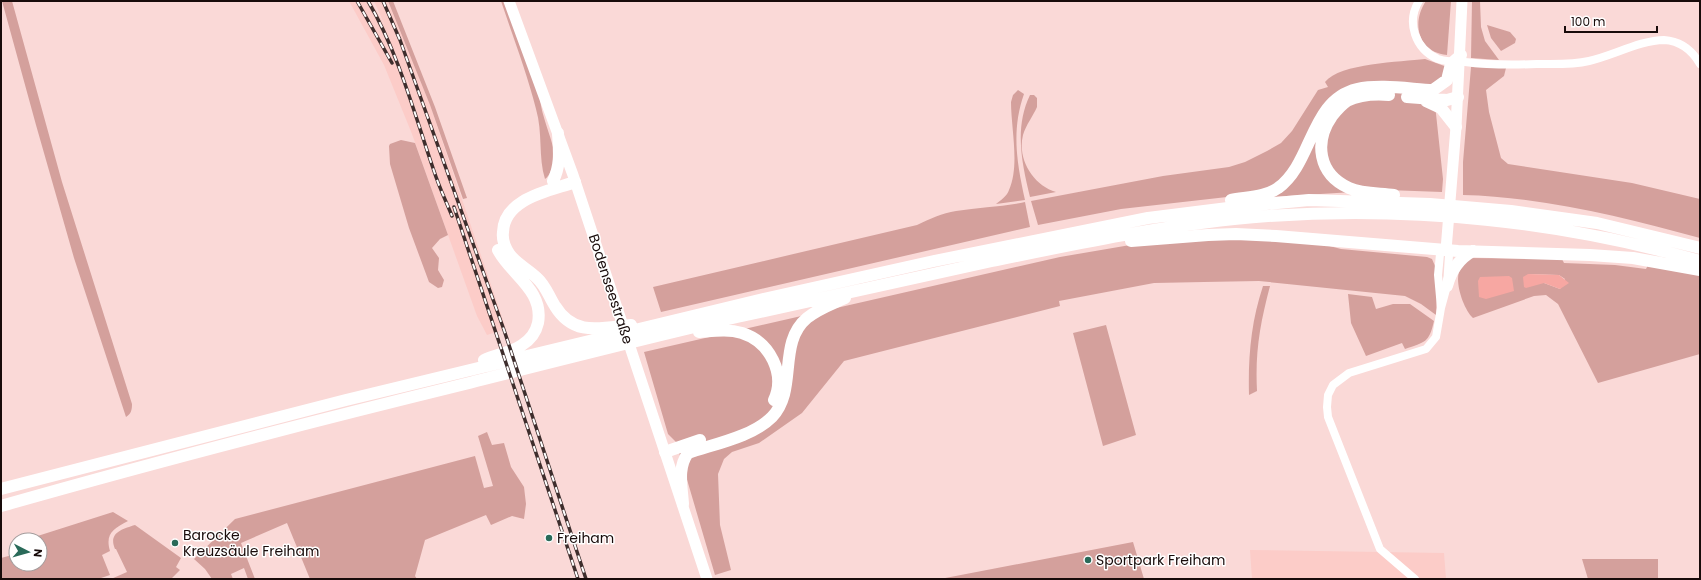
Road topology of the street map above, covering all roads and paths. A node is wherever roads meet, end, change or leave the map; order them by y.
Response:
1 (509, 1) edge
2 (1419, 1) edge
3 (1462, 1) edge
4 (1461, 51) joint
5 (1700, 64) edge
6 (1454, 77) junction
7 (1433, 90) junction
8 (1458, 97) junction
9 (1417, 98) junction
10 (1456, 127) junction
11 (558, 133) junction
12 (574, 178) junction
13 (555, 185) junction
14 (538, 191) junction
15 (1456, 205) junction
16 (1148, 218) junction
17 (1078, 243) junction
18 (1447, 245) junction
19 (1700, 248) edge
20 (1472, 251) junction
21 (1700, 261) edge
22 (1700, 270) edge
23 (866, 288) junction
24 (1444, 289) junction
25 (682, 319) junction
26 (669, 333) junction
27 (462, 371) junction
28 (704, 443) junction
29 (688, 450) junction
30 (667, 456) junction
31 (1, 489) edge
32 (683, 504) junction
33 (1, 506) edge
34 (707, 579) edge
35 (1415, 579) edge

1 - 11 main road, Bodenseestraße
2 - 5 street
3 - 4 main road
4 - 6 highway
6 - 7 highway
6 - 8 main road
7 - 8 highway
7 - 16 highway
8 - 9 highway
8 - 10 main road
9 - 10 highway
9 - 15 highway
10 - 18 main road
11 - 12 main road, Bodenseestraße
11 - 13 highway
12 - 13 highway
12 - 30 main road, Bodenseestraße
13 - 14 highway
14 - 25 highway
14 - 27 highway
15 - 16 highway
15 - 19 highway
16 - 25 highway
17 - 18 highway
17 - 21 highway
17 - 23 highway
18 - 20 highway
18 - 24 street
20 - 22 highway
20 - 24 highway
23 - 26 highway
23 - 28 highway
24 - 35 street
25 - 27 highway
26 - 28 highway
26 - 33 highway
27 - 31 highway
28 - 29 highway
29 - 30 highway
29 - 32 highway
30 - 32 main road, Bodenseestraße
32 - 34 main road, Bodenseestraße

